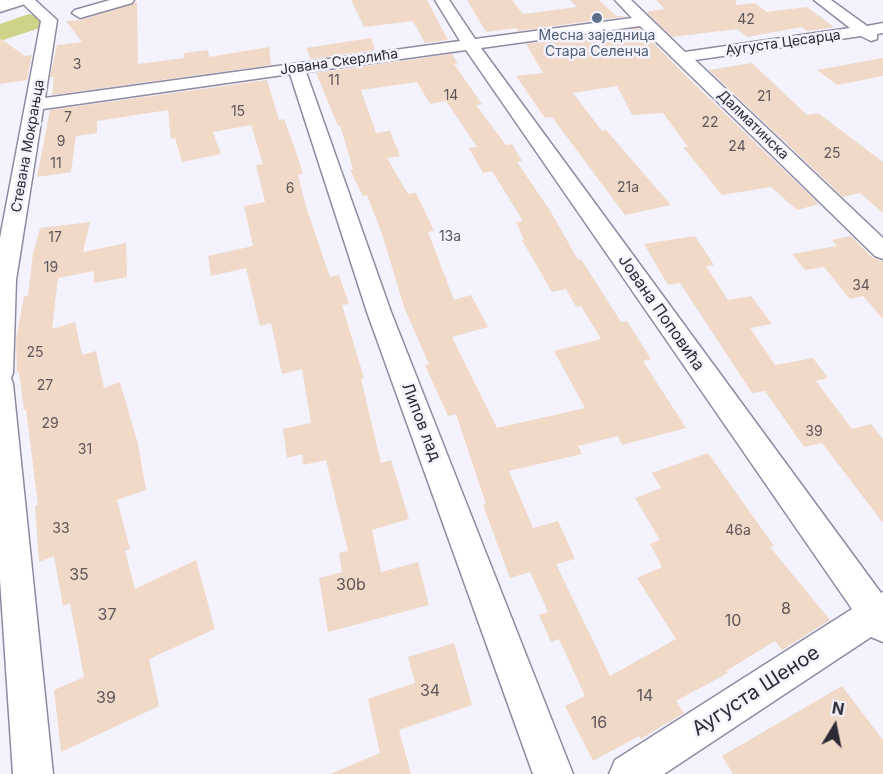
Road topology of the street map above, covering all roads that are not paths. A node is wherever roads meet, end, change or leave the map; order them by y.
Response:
1 (19, 0) edge
2 (26, 0) edge
3 (126, 0) edge
4 (442, 0) edge
5 (622, 0) edge
6 (821, 0) edge
7 (0, 6) edge
8 (80, 13) dead end
9 (642, 21) junction
10 (883, 28) edge
11 (864, 31) junction
12 (470, 44) junction
13 (883, 44) edge
14 (683, 57) junction
15 (296, 68) junction
16 (37, 104) junction
17 (883, 251) edge
18 (0, 373) edge
19 (0, 384) edge
20 (880, 616) edge
21 (33, 774) edge
22 (553, 774) edge
23 (629, 774) edge

1 - 7 main road
2 - 16 street, Стевана Мокрањца
3 - 8 street
4 - 12 street, Јована Поповића
5 - 9 street, Далматинска
6 - 11 street
9 - 12 street, Јована Скерлића
9 - 14 street, Далматинска
10 - 11 street, Аугуста Цесарца
11 - 13 street
11 - 14 street, Аугуста Цесарца
12 - 15 street, Јована Скерлића
12 - 20 street, Јована Поповића
14 - 17 street, Далматинска
15 - 16 street, Јована Скерлића
15 - 22 street, Липов лад
16 - 18 street, Стевана Мокрањца
19 - 21 street
20 - 23 street, Аугуста Шеное

